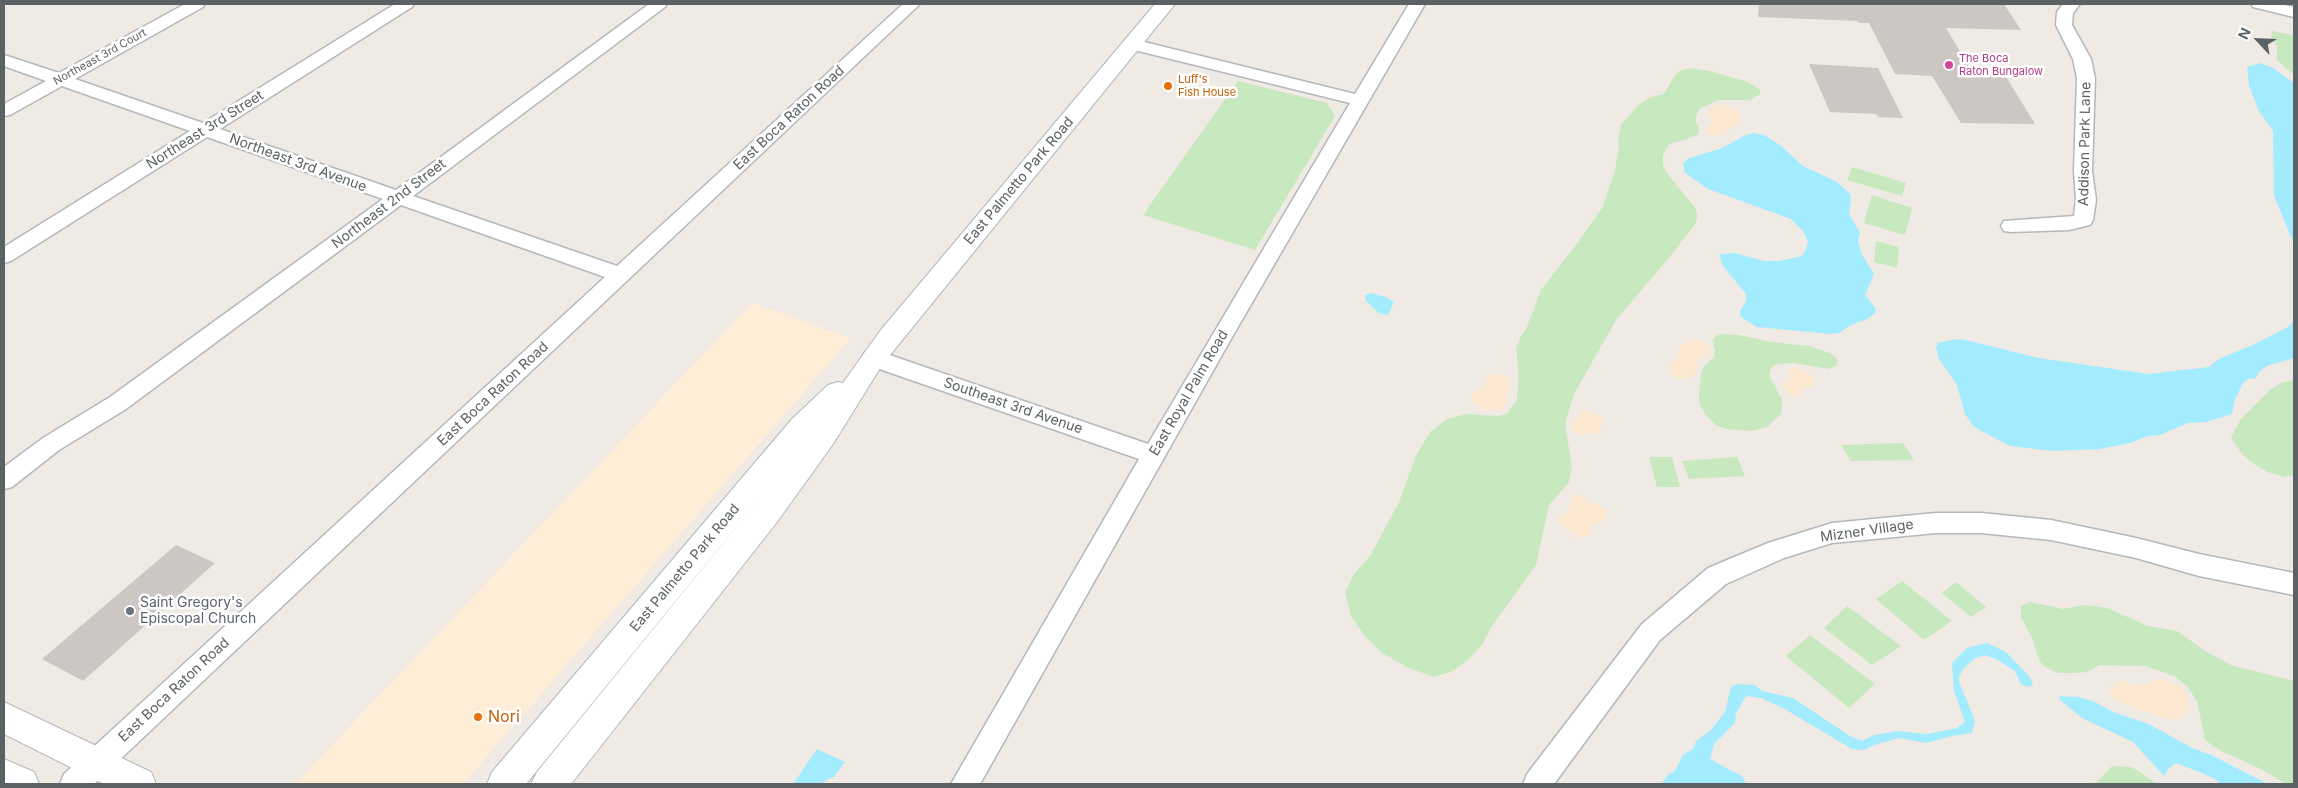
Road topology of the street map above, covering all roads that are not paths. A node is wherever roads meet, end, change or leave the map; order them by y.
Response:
1 (197, 4) edge
2 (406, 4) edge
3 (659, 4) edge
4 (912, 4) edge
5 (1166, 4) edge
6 (1417, 4) edge
7 (2072, 4) edge
8 (2259, 4) edge
9 (2294, 12) edge
10 (1132, 44) junction
11 (4, 60) edge
12 (60, 80) junction
13 (1360, 100) junction
14 (4, 111) edge
15 (205, 130) junction
16 (397, 198) junction
17 (2011, 226) dead end
18 (4, 256) edge
19 (621, 275) junction
20 (873, 358) junction
21 (1153, 455) junction
22 (5, 490) edge
23 (2294, 584) edge
24 (4, 717) edge
25 (4, 774) edge
26 (85, 774) edge
27 (22, 784) edge
28 (139, 784) edge
29 (504, 784) edge
30 (549, 784) edge
31 (965, 784) edge
32 (1538, 784) edge

1 - 12 street, Northeast 3rd Court
2 - 15 street, Northeast 3rd Street
3 - 16 street, Northeast 2nd Street
4 - 19 street, East Boca Raton Road
5 - 10 main road, East Palmetto Park Road
6 - 13 street, East Royal Palm Road
7 - 17 street, Addison Park Lane
8 - 9 street
10 - 13 street
10 - 20 main road, East Palmetto Park Road
11 - 12 street, Northeast 3rd Avenue
12 - 14 street, Northeast 3rd Court
12 - 15 street, Northeast 3rd Avenue
13 - 21 street, East Royal Palm Road
15 - 16 street, Northeast 3rd Avenue
15 - 18 street, Northeast 3rd Street
16 - 19 street, Northeast 3rd Avenue
16 - 22 street, Northeast 2nd Street
19 - 26 street, East Boca Raton Road
20 - 21 street, Southeast 3rd Avenue
20 - 29 main road, East Palmetto Park Road
20 - 30 main road, East Palmetto Park Road
21 - 31 street, East Royal Palm Road
23 - 32 street, Mizner Village
24 - 26 main road
25 - 27 main road
26 - 28 main road

